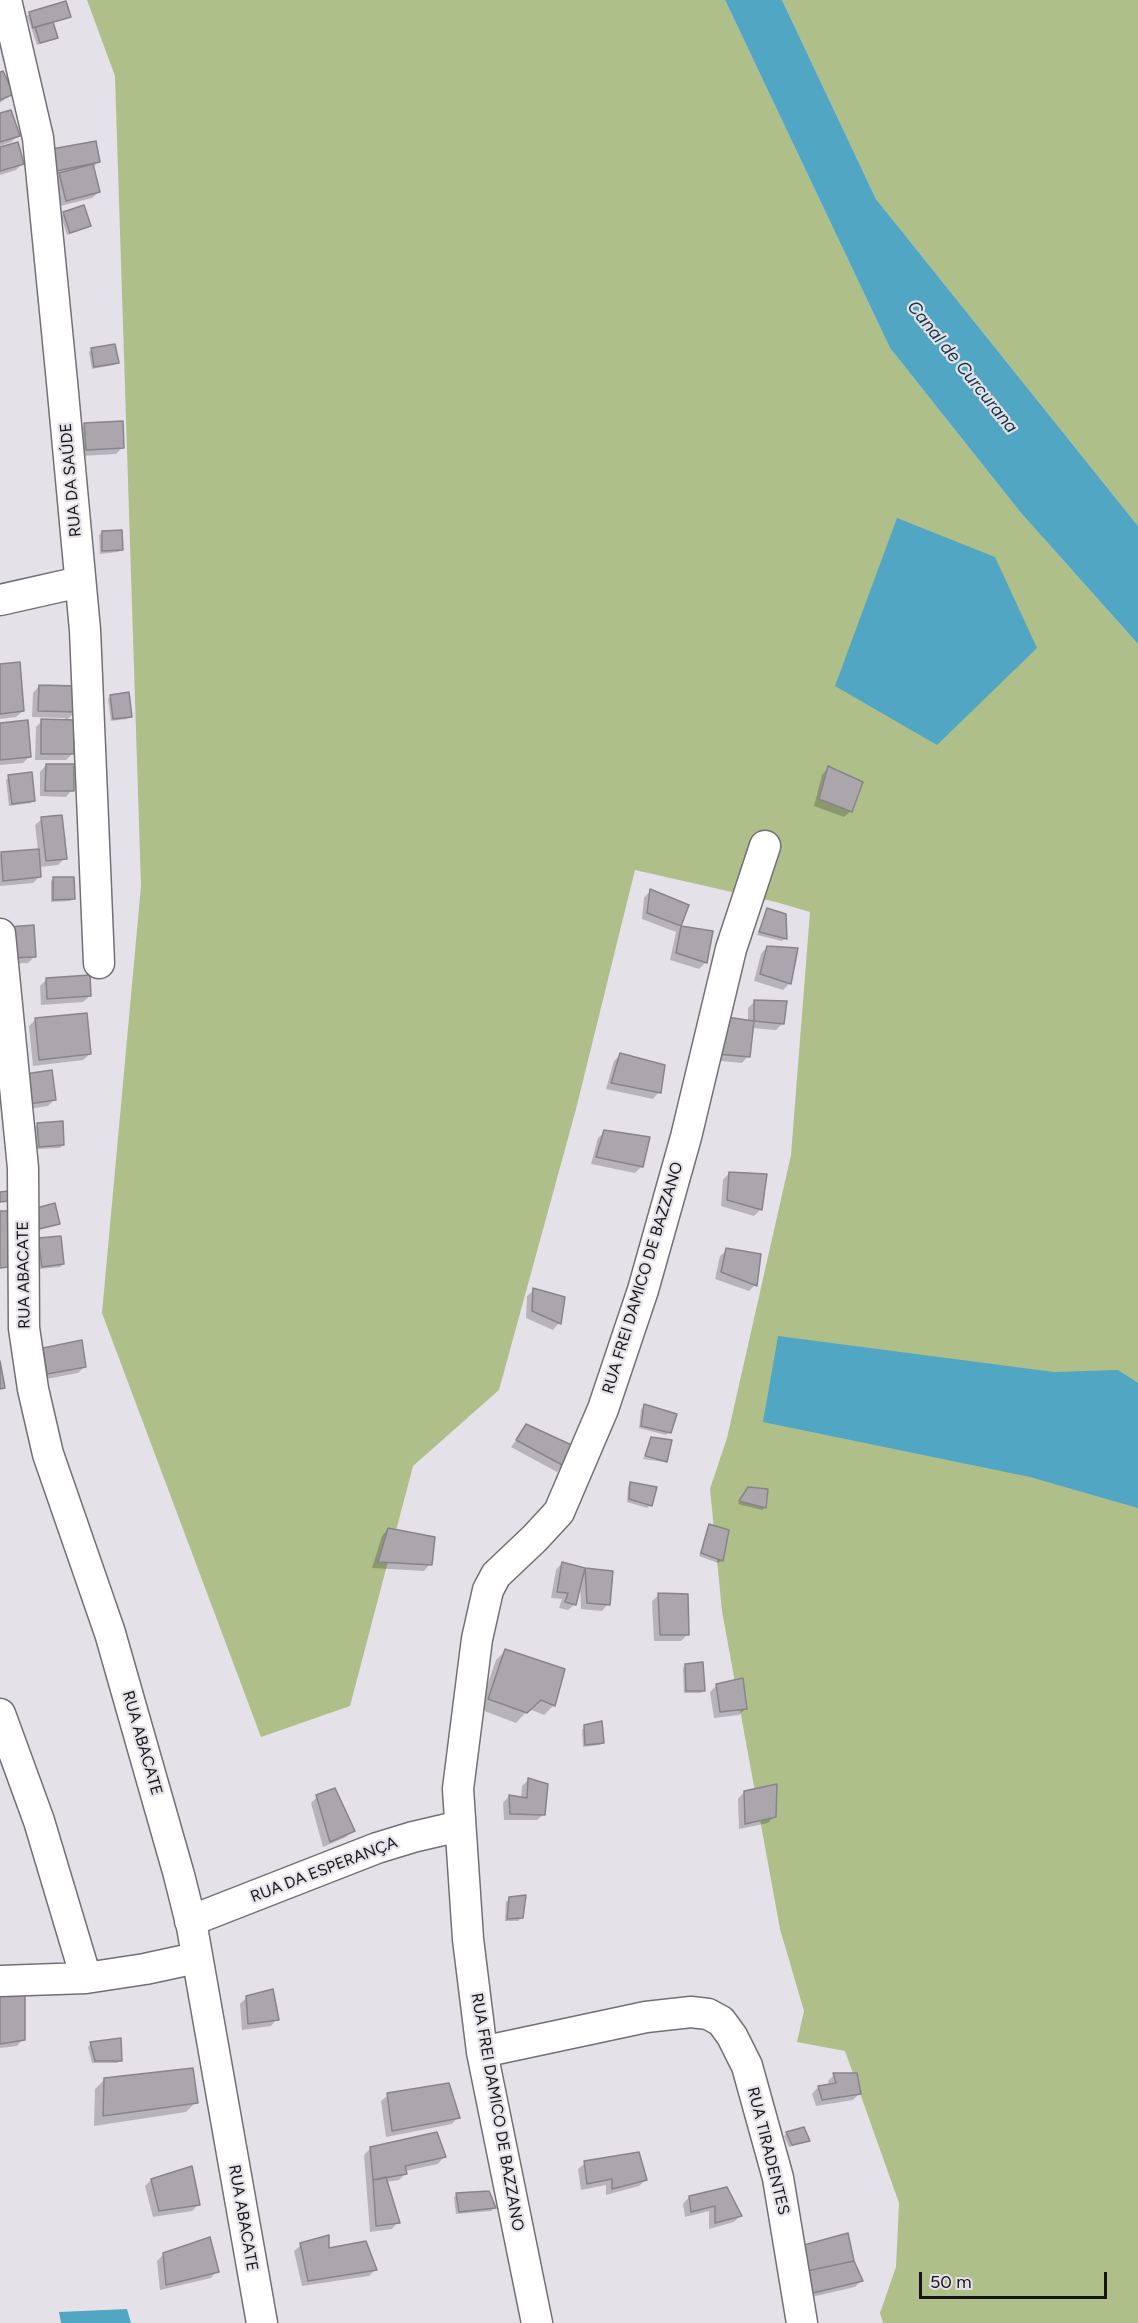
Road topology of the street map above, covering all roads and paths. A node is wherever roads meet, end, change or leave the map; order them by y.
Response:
1 (6, 0) edge
2 (80, 582) junction
3 (0, 600) edge
4 (765, 846) dead end
5 (0, 934) edge
6 (99, 963) dead end
7 (12, 1279) edge
8 (0, 1714) edge
9 (460, 1826) junction
10 (190, 1921) junction
11 (196, 1958) junction
12 (86, 1978) junction
13 (0, 1981) edge
14 (482, 2052) junction
15 (262, 2323) edge
16 (537, 2323) edge
17 (802, 2323) edge

1 - 2 street, RUA DA SAÚDE
2 - 3 street
2 - 6 street, RUA DA SAÚDE
4 - 9 street, RUA FREI DAMICO DE BAZZANO
5 - 7 street, RUA ABACATE
7 - 10 street, RUA ABACATE
8 - 12 street
9 - 10 street, RUA DA ESPERANÇA
9 - 14 street, RUA FREI DAMICO DE BAZZANO
10 - 11 street, RUA ABACATE
11 - 12 street
11 - 15 street, RUA ABACATE
12 - 13 street
14 - 16 street, RUA FREI DAMICO DE BAZZANO
14 - 17 street, RUA TIRADENTES

